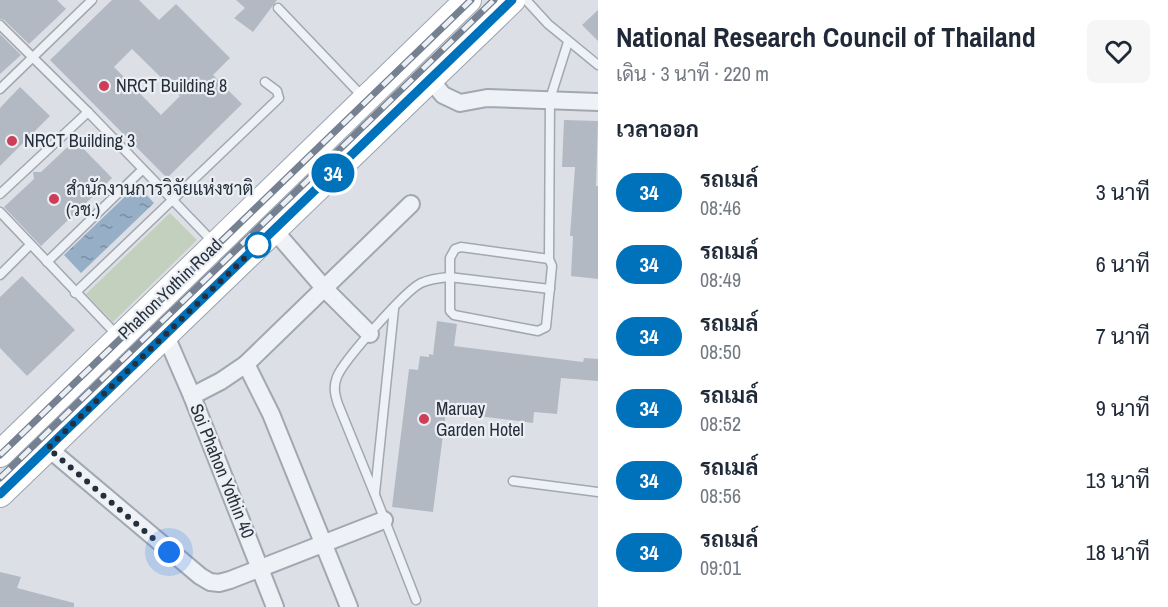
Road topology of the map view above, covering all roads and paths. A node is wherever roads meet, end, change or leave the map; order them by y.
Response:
1 (93, 0) edge
2 (468, 0) edge
3 (526, 0) edge
4 (498, 4) edge
5 (278, 8) dead end
6 (0, 25) edge
7 (568, 42) junction
8 (34, 58) junction
9 (598, 65) edge
10 (430, 80) junction
11 (265, 82) dead end
12 (0, 89) edge
13 (550, 99) junction
14 (365, 100) junction
15 (598, 102) edge
16 (88, 112) junction
17 (142, 170) junction
18 (0, 194) edge
19 (172, 200) junction
20 (411, 204) dead end
21 (1, 218) edge
22 (274, 230) junction
23 (30, 244) junction
24 (215, 245) junction
25 (549, 259) junction
26 (47, 262) junction
27 (0, 274) edge
28 (449, 277) junction
29 (325, 289) junction
30 (550, 289) junction
31 (75, 293) junction
32 (394, 308) junction
33 (370, 334) junction
34 (166, 336) junction
35 (120, 338) junction
36 (246, 364) junction
37 (192, 396) junction
38 (48, 448) junction
39 (0, 454) edge
40 (513, 481) dead end
41 (598, 492) edge
42 (0, 494) edge
43 (375, 495) junction
44 (384, 520) junction
45 (324, 544) junction
46 (260, 569) junction
47 (416, 600) dead end
48 (275, 607) edge
49 (349, 607) edge

1 - 8 lane
2 - 14 main road, Phahon Yothin Road
3 - 7 lane
4 - 10 main road, Phahon Yothin Road
5 - 14 lane
6 - 8 lane
7 - 9 lane
7 - 13 lane
8 - 12 lane
8 - 16 lane
10 - 13 street
10 - 22 main road, Phahon Yothin Road
11 - 19 lane
13 - 15 street
13 - 25 lane
14 - 24 main road, Phahon Yothin Road
16 - 17 lane
16 - 18 lane
17 - 19 lane
17 - 26 lane
19 - 24 lane
19 - 31 lane
20 - 29 street
21 - 23 lane
22 - 29 street
22 - 34 main road, Phahon Yothin Road
23 - 26 lane
23 - 27 lane
24 - 35 main road, Phahon Yothin Road
25 - 28 lane
25 - 30 lane
26 - 31 lane
28 - 30 lane
28 - 30 lane
28 - 32 lane
29 - 33 street
29 - 36 street
31 - 35 lane
32 - 33 lane
32 - 43 lane
33 - 43 lane
34 - 37 street, Soi Phahon Yothin 40
34 - 38 main road, Phahon Yothin Road
35 - 39 main road, Phahon Yothin Road
36 - 37 street
36 - 45 street
37 - 46 street, Soi Phahon Yothin 40
38 - 42 main road, Phahon Yothin Road
38 - 46 street
40 - 41 lane
43 - 44 lane
44 - 45 street
44 - 47 lane
45 - 46 street
45 - 49 street
46 - 48 street, Soi Phahon Yothin 40

